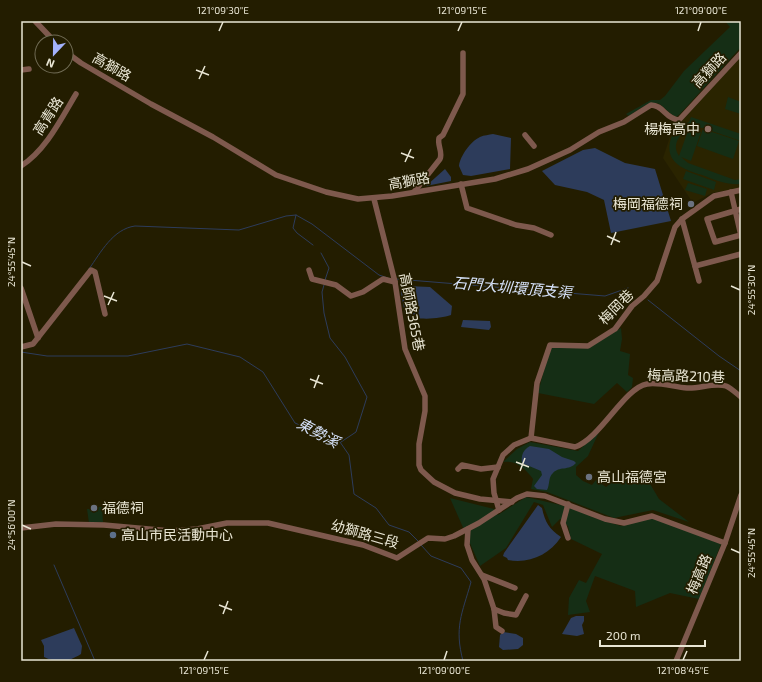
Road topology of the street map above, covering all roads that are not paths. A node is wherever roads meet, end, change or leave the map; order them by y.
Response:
1 (35, 21) edge
2 (47, 34) edge
3 (463, 53) dead end
4 (741, 53) edge
5 (74, 58) edge
6 (29, 69) dead end
7 (21, 70) edge
8 (76, 94) dead end
9 (525, 135) dead end
10 (534, 146) dead end
11 (21, 166) edge
12 (461, 184) junction
13 (741, 190) edge
14 (414, 192) junction
15 (731, 192) junction
16 (374, 199) junction
17 (738, 210) edge
18 (682, 219) junction
19 (551, 235) dead end
20 (741, 236) edge
21 (741, 254) edge
22 (695, 266) junction
23 (310, 270) dead end
24 (699, 281) dead end
25 (395, 282) junction
26 (21, 288) edge
27 (105, 314) dead end
28 (38, 338) junction
29 (21, 347) edge
30 (741, 397) edge
31 (531, 438) junction
32 (498, 467) junction
33 (458, 469) dead end
34 (741, 495) edge
35 (497, 500) junction
36 (512, 502) junction
37 (568, 504) junction
38 (499, 510) junction
39 (21, 528) edge
40 (468, 529) junction
41 (568, 538) dead end
42 (725, 543) junction
43 (482, 575) junction
44 (515, 588) dead end
45 (526, 596) dead end
46 (494, 609) junction
47 (502, 631) dead end
48 (677, 661) edge

1 - 2 street
3 - 14 street
4 - 12 street, 高獅路
5 - 16 street, 高獅路
6 - 7 street
8 - 11 street, 高青路
9 - 10 street
12 - 14 street, 高獅路
12 - 19 street
13 - 15 street, 梅岡巷
14 - 16 street, 高獅路
15 - 17 street
15 - 18 street, 梅岡巷
16 - 25 street, 高師路365巷
17 - 20 street
17 - 20 street
18 - 22 street
18 - 31 street, 梅岡巷
21 - 22 street
22 - 24 street
23 - 25 street
25 - 35 street, 高師路365巷
26 - 28 street
27 - 28 street
28 - 29 street
30 - 31 street, 梅高路210巷
31 - 32 street
32 - 33 street
32 - 35 street
34 - 42 street, 梅高路
35 - 36 street, 高師路365巷
35 - 38 street
36 - 37 street, 幼獅路三段
36 - 38 street, 幼獅路三段
37 - 41 street
37 - 42 street, 幼獅路三段
38 - 40 street, 幼獅路三段
39 - 40 street, 幼獅路三段
40 - 43 street
42 - 48 street, 梅高路
43 - 44 street
43 - 46 street
45 - 46 street
46 - 47 street

